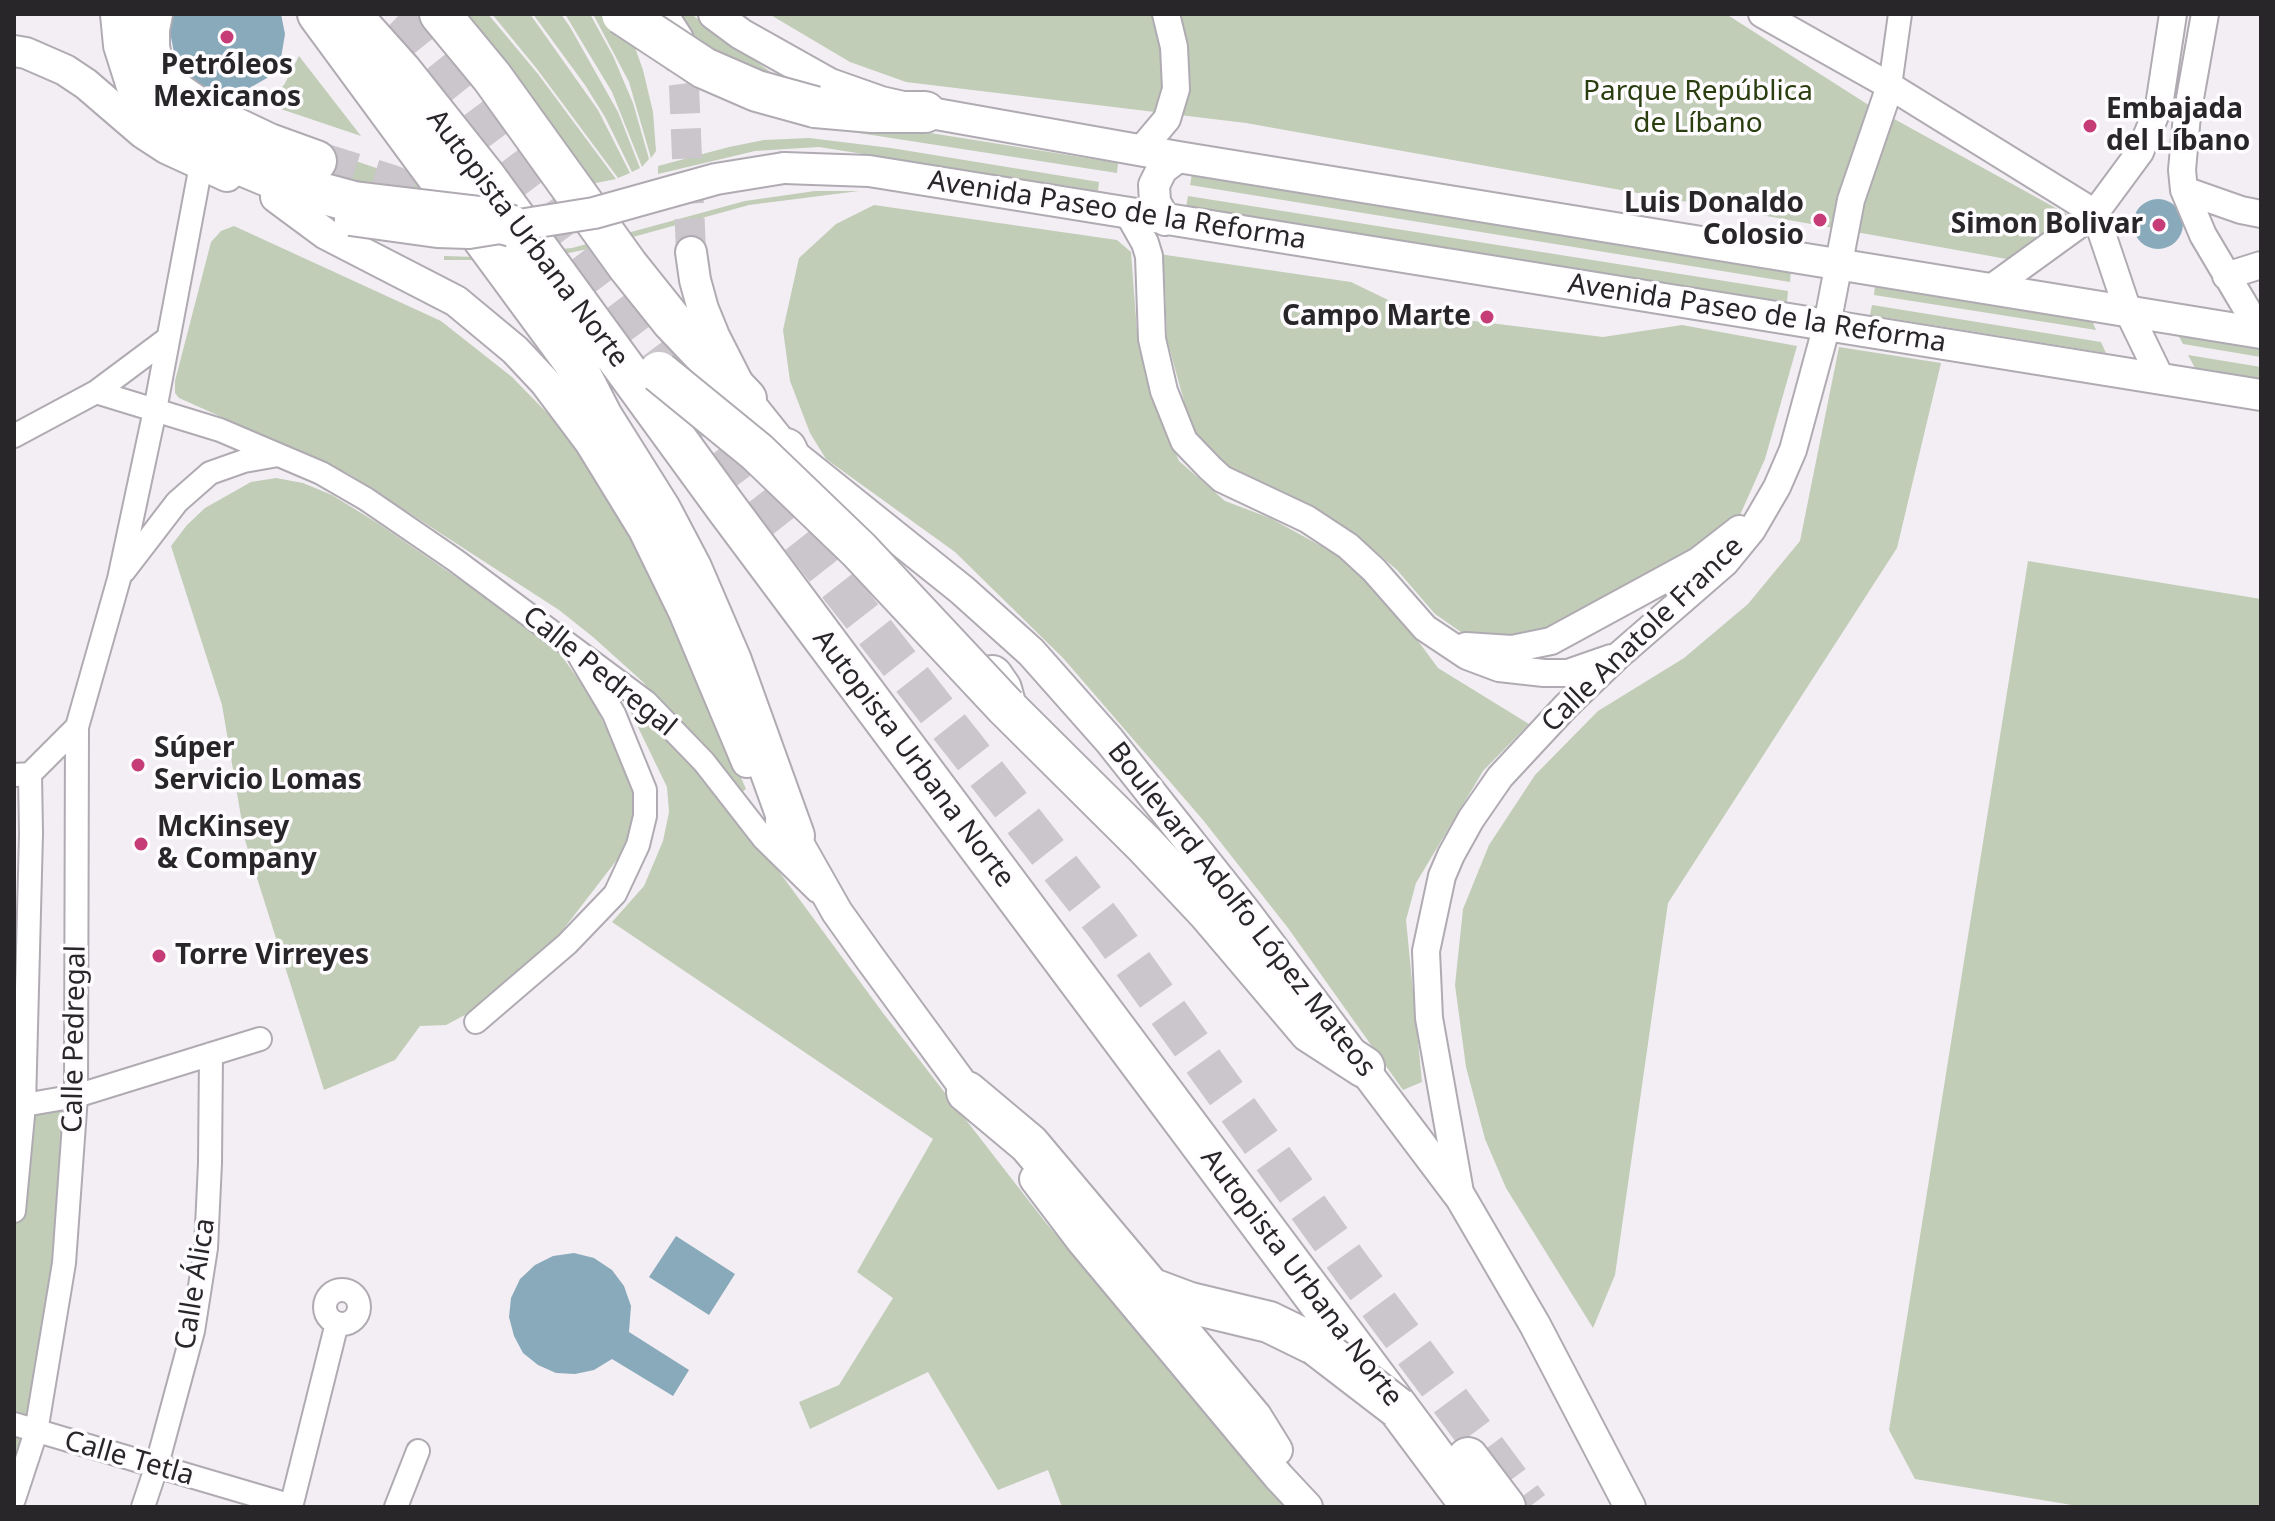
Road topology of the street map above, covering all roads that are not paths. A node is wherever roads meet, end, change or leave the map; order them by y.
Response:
1 (121, 14) edge
2 (152, 14) edge
3 (296, 14) edge
4 (318, 14) edge
5 (350, 14) edge
6 (386, 14) edge
7 (440, 14) edge
8 (622, 14) edge
9 (714, 14) edge
10 (1166, 14) edge
11 (1762, 14) edge
12 (1900, 14) edge
13 (2173, 14) edge
14 (2205, 14) edge
15 (14, 51) edge
16 (1890, 86) junction
17 (812, 91) junction
18 (925, 112) joint
19 (1140, 151) junction
20 (1178, 157) junction
21 (316, 161) tunnel mouth
22 (219, 164) junction
23 (2184, 190) junction
24 (276, 197) junction
25 (1128, 213) junction
26 (2095, 213) junction
27 (2261, 214) edge
28 (1165, 220) junction
29 (512, 226) junction
30 (691, 252) tunnel mouth
31 (1837, 264) junction
32 (2261, 265) edge
33 (2226, 276) junction
34 (1990, 289) junction
35 (2128, 311) junction
36 (1827, 325) junction
37 (2261, 333) edge
38 (167, 339) junction
39 (659, 372) junction
40 (2161, 379) junction
41 (96, 392) junction
42 (2261, 395) edge
43 (746, 399) junction
44 (155, 410) junction
45 (602, 417) junction
46 (14, 436) edge
47 (786, 449) junction
48 (279, 455) junction
49 (1763, 509) junction
50 (119, 579) junction
51 (889, 580) junction
52 (935, 613) junction
53 (1438, 639) junction
54 (576, 649) junction
55 (1618, 656) junction
56 (1006, 707) junction
57 (77, 727) junction
58 (22, 775) edge
59 (794, 836) junction
60 (837, 912) junction
61 (476, 1022) dead end
62 (260, 1039) dead end
63 (211, 1054) junction
64 (1364, 1067) junction
65 (967, 1092) junction
66 (76, 1096) junction
67 (24, 1105) junction
68 (1461, 1198) junction
69 (14, 1211) edge
70 (1150, 1288) junction
71 (337, 1323) dead end
72 (1398, 1408) junction
73 (14, 1424) edge
74 (36, 1432) junction
75 (418, 1451) dead end
76 (156, 1468) junction
77 (14, 1499) edge
78 (292, 1506) edge
79 (143, 1507) edge
80 (396, 1507) edge
81 (1307, 1507) edge
82 (1472, 1507) edge
83 (1505, 1507) edge
84 (1630, 1507) edge

1 - 22 highway
2 - 21 highway
3 - 45 highway
4 - 45 highway
5 - 72 highway, Autopista Urbana Norte, bridge
6 - 39 highway, Autopista Urbana Norte
7 - 43 highway
8 - 17 highway, bridge
9 - 17 main road
10 - 19 street
11 - 16 street
12 - 16 street, Calle Anatole France
13 - 26 street
14 - 23 street
15 - 22 main road, Avenida Paseo de la Reforma
16 - 26 street
16 - 31 street, Calle Anatole France
17 - 18 highway
18 - 19 main road
19 - 20 main road
20 - 28 main road
20 - 31 main road
22 - 24 main road, Avenida Paseo de la Reforma
22 - 29 highway, bridge
22 - 38 street, Calle Pedregal
23 - 27 street
23 - 33 street
24 - 29 main road, Avenida Paseo de la Reforma, bridge
24 - 59 main road
25 - 28 main road, Avenida Paseo de la Reforma
25 - 29 main road, Avenida Paseo de la Reforma, bridge
25 - 53 street
26 - 34 street
26 - 35 street
28 - 36 main road, Avenida Paseo de la Reforma
30 - 43 main road, Boulevard Adolfo López Mateos
31 - 34 main road
31 - 36 street, Calle Anatole France
32 - 33 street
33 - 37 street
34 - 35 main road
35 - 37 main road
35 - 40 street
36 - 40 main road, Avenida Paseo de la Reforma
36 - 49 street, Calle Anatole France
38 - 41 street
38 - 44 street, Calle Pedregal
39 - 51 highway, bridge
39 - 83 highway, Autopista Urbana Norte, bridge
40 - 42 main road, Avenida Paseo de la Reforma
41 - 44 street, Calle Pedregal
41 - 46 street
43 - 47 main road, Boulevard Adolfo López Mateos
44 - 48 street, Calle Pedregal
44 - 50 street, Calle Pedregal
45 - 59 highway
47 - 52 highway
47 - 64 main road, Boulevard Adolfo López Mateos
48 - 50 street, Calle Pedregal
48 - 54 street, Calle Pedregal
49 - 53 street
49 - 55 street, Calle Anatole France
50 - 57 street, Calle Pedregal
51 - 52 highway, bridge
51 - 56 highway, bridge
52 - 56 highway
53 - 55 street
54 - 60 street, Calle Pedregal
54 - 61 street
55 - 68 street, Calle Anatole France
56 - 64 highway
57 - 58 street
57 - 66 street, Calle Pedregal
58 - 67 street, Calle Pedregal
59 - 60 main road
60 - 65 main road
62 - 63 street
63 - 66 street
63 - 76 street, Calle Álica
64 - 68 main road, Boulevard Adolfo López Mateos
65 - 70 highway
65 - 81 main road
66 - 67 street
66 - 74 street, Calle Pedregal
67 - 69 street, Calle Pedregal
68 - 84 main road, Boulevard Adolfo López Mateos
70 - 72 highway, bridge
70 - 81 main road
71 - 78 street
72 - 82 highway, Autopista Urbana Norte
73 - 74 street, Calle Tetla
74 - 76 street, Calle Tetla
74 - 77 street, Calle Pedregal
75 - 80 street
76 - 78 street, Calle Tetla
76 - 79 street, Calle Álica

